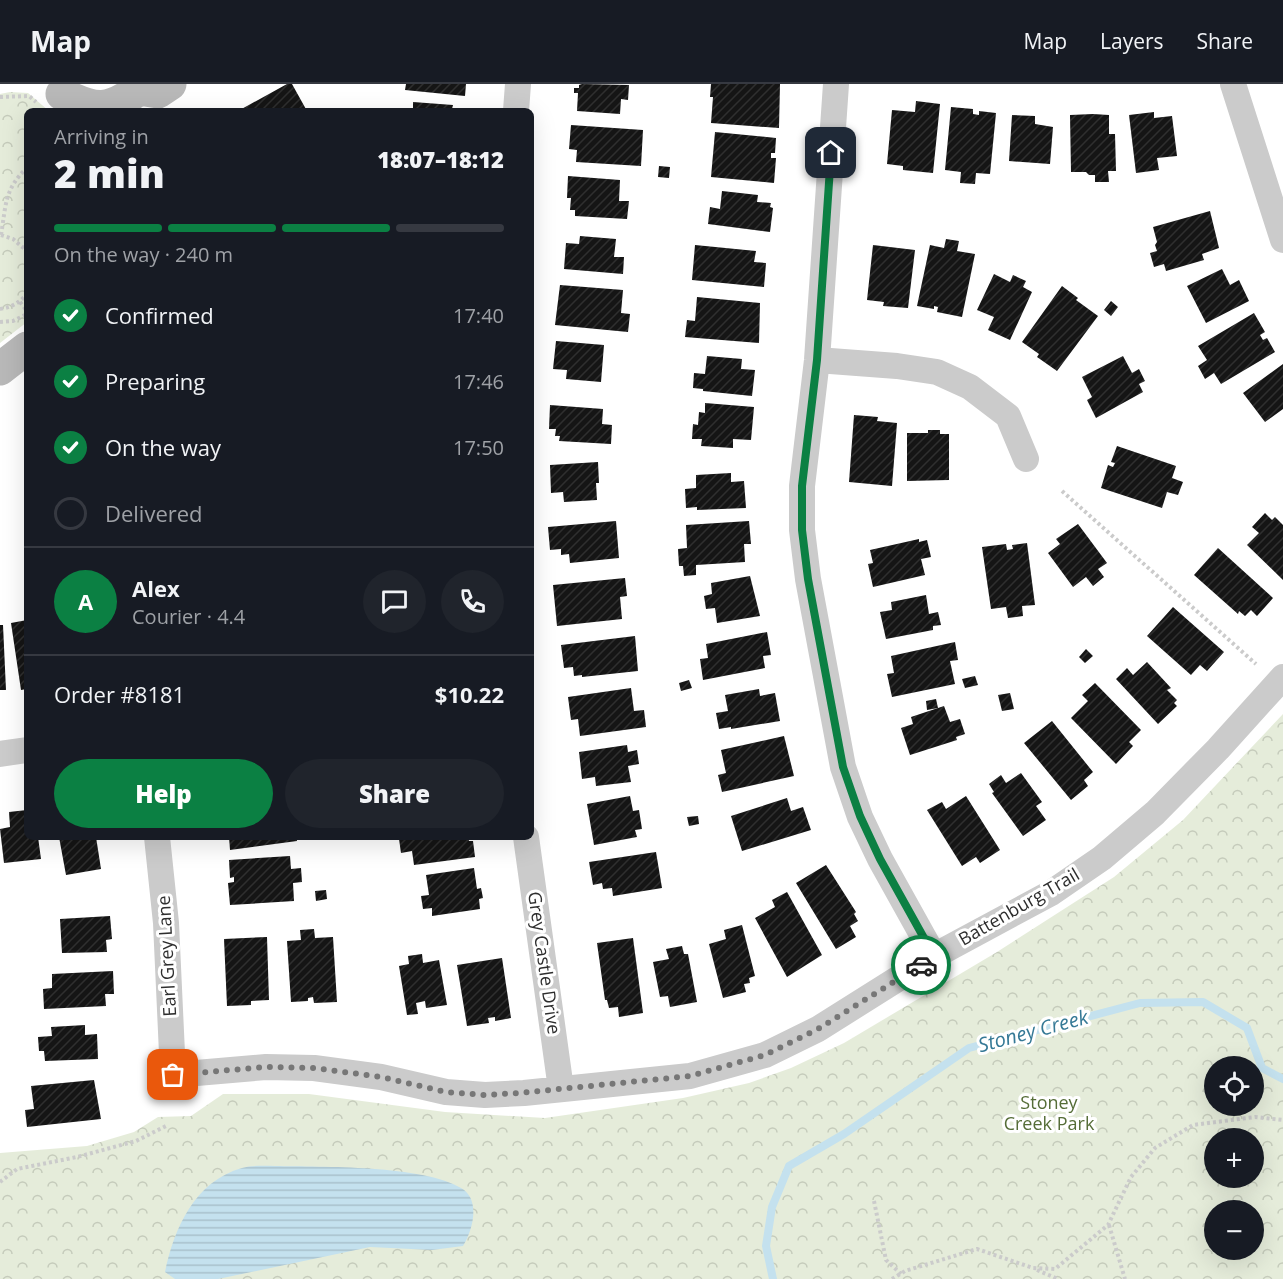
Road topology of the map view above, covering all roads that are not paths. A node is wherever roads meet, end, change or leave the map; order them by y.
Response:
1 (518, 84) edge
2 (836, 84) edge
3 (1233, 84) edge
4 (161, 96) edge
5 (58, 99) edge
6 (516, 108) edge
7 (1283, 240) edge
8 (24, 350) edge
9 (817, 360) junction
10 (0, 369) edge
11 (1026, 459) dead end
12 (1283, 677) edge
13 (24, 750) edge
14 (0, 754) edge
15 (157, 840) edge
16 (526, 840) edge
17 (934, 956) junction
18 (173, 1075) joint
19 (561, 1089) junction

1 - 6 street
2 - 9 street
3 - 7 street
4 - 5 street
8 - 10 street
9 - 11 street
9 - 17 street
12 - 17 street, Battenburg Trail
13 - 14 street
15 - 18 street, Earl Grey Lane
16 - 19 street, Grey Castle Drive
17 - 19 street, Battenburg Trail
18 - 19 street, Battenburg Trail

